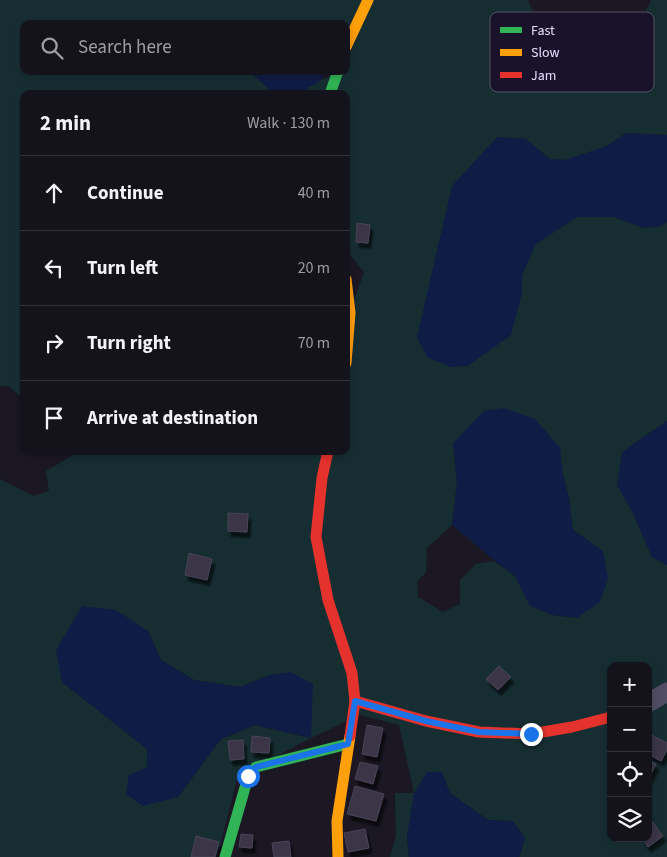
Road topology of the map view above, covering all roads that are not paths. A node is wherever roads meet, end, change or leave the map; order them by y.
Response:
1 (368, 0) edge
2 (350, 37) edge
3 (337, 75) edge
4 (331, 90) edge
5 (327, 455) edge
6 (667, 692) edge
7 (652, 700) edge
8 (355, 701) junction
9 (607, 718) edge
10 (348, 744) junction
11 (224, 857) edge
12 (338, 857) edge

1 - 2 street
3 - 4 street
5 - 8 street
6 - 7 street
8 - 9 street
8 - 10 street
10 - 11 street
10 - 12 street

